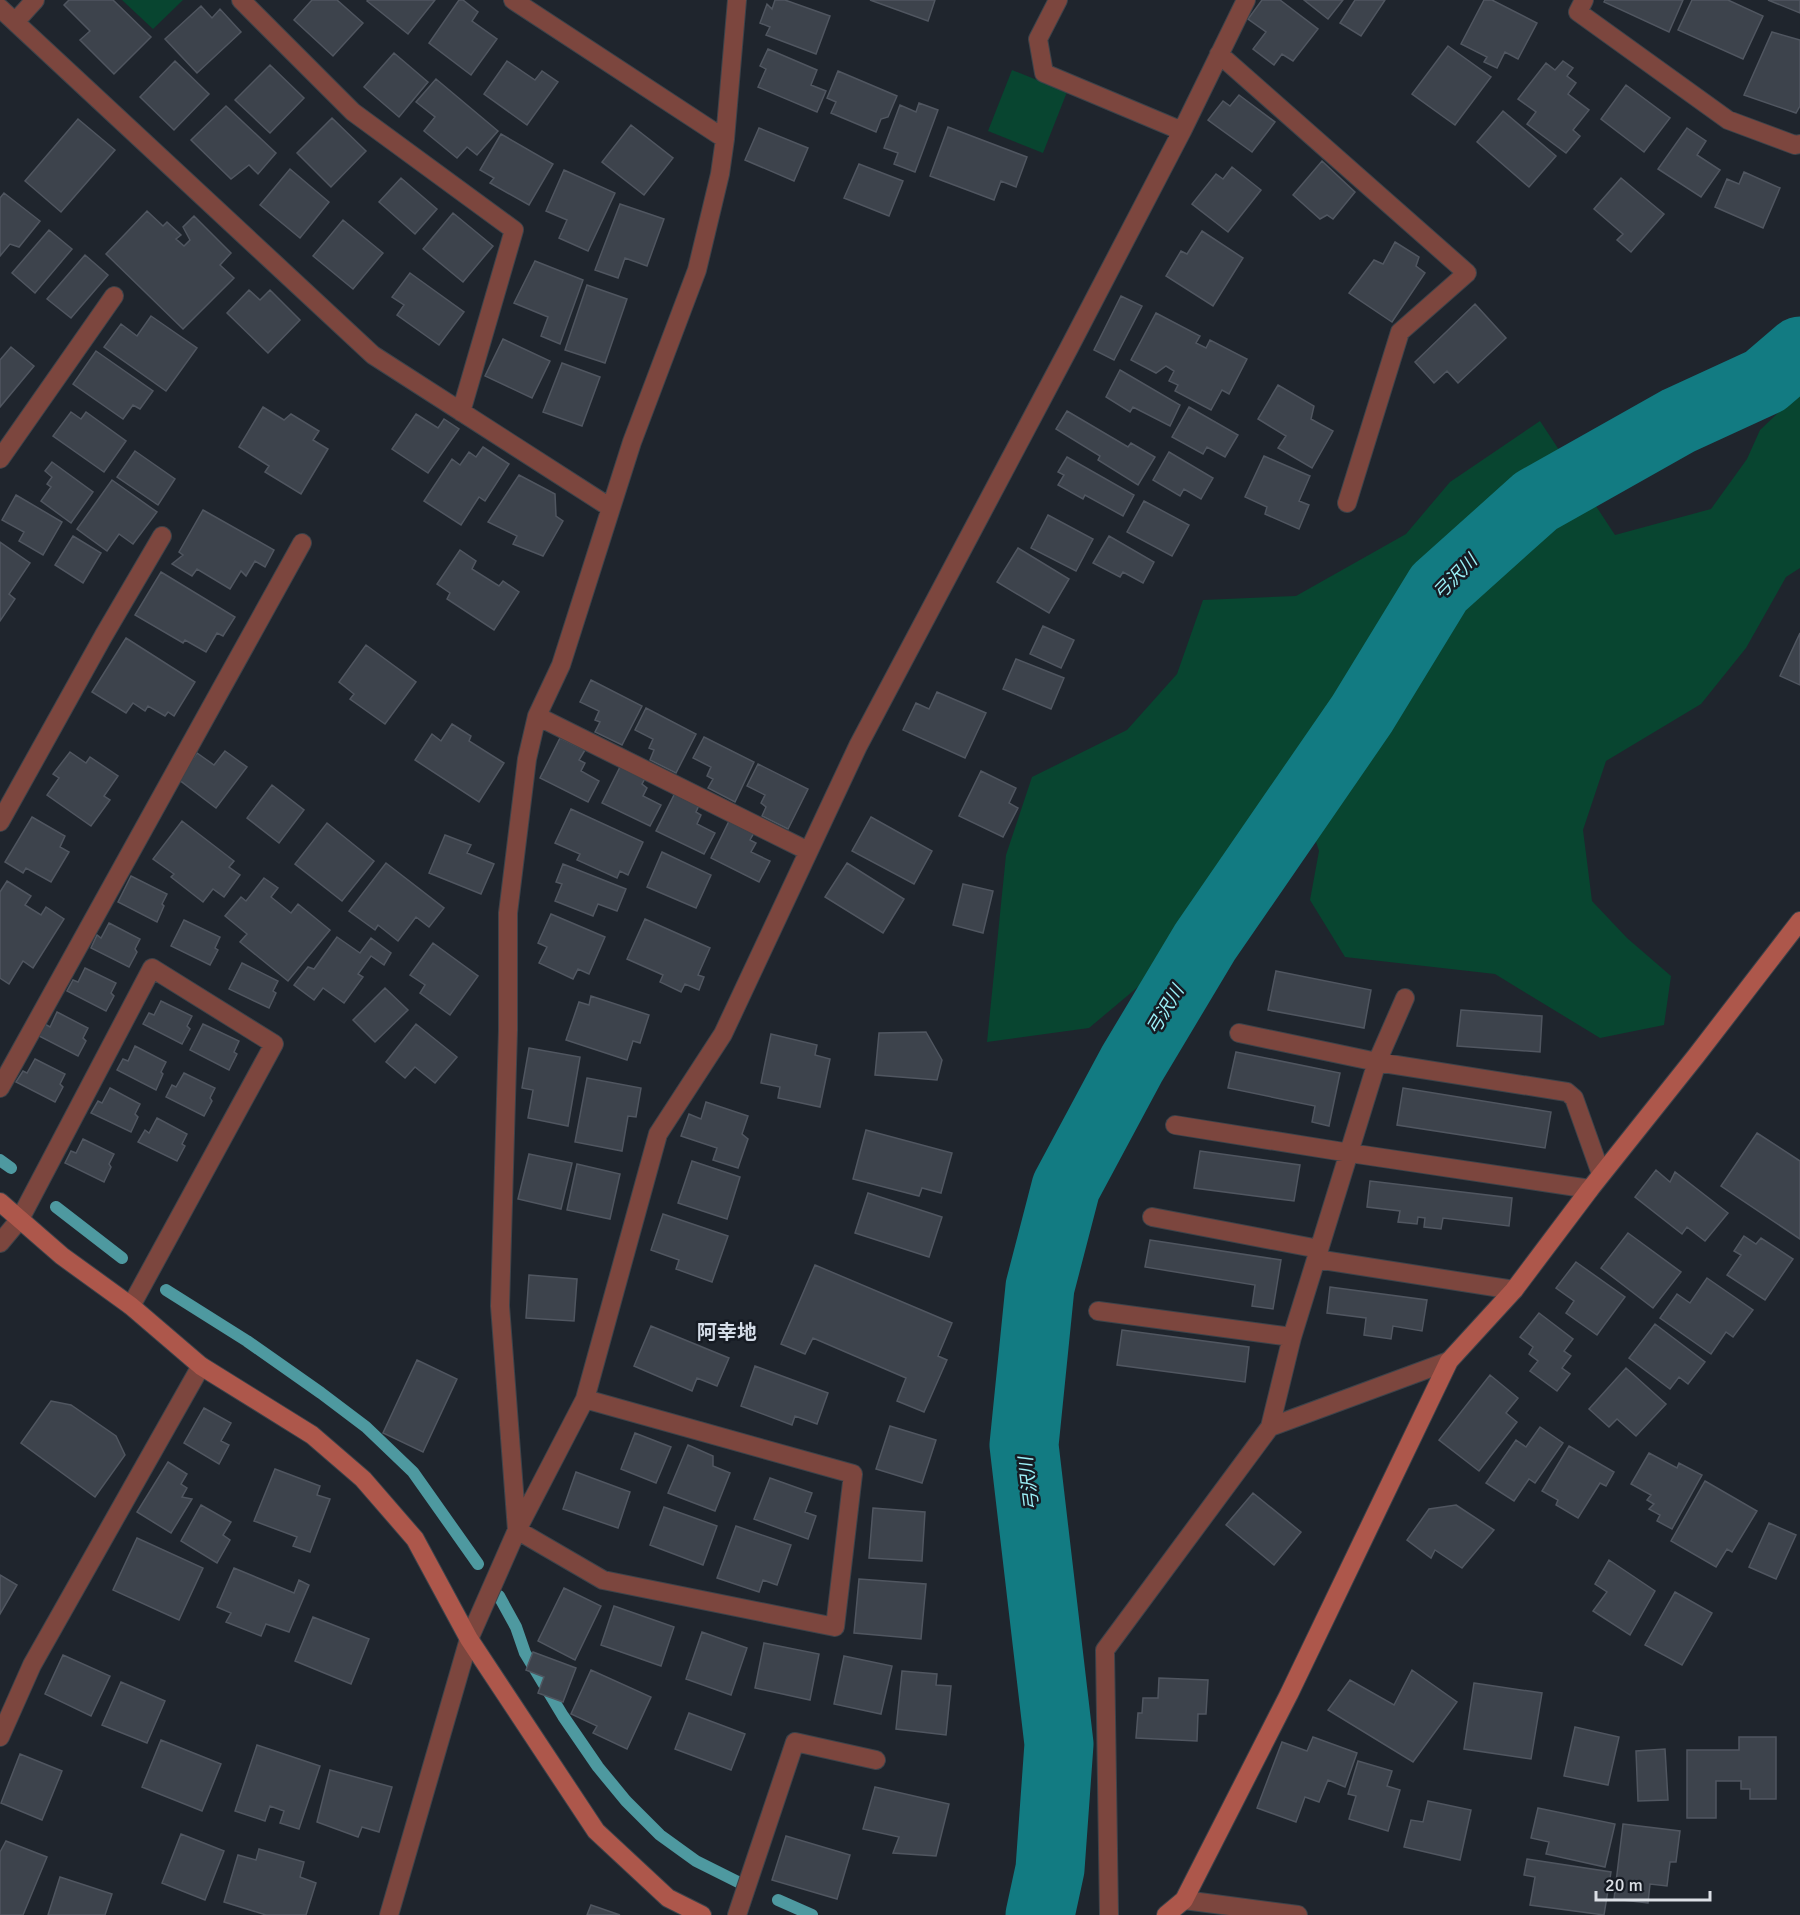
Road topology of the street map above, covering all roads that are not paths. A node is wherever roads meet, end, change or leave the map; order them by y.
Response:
1 (35, 0) edge
2 (241, 0) edge
3 (513, 0) edge
4 (736, 0) edge
5 (1058, 0) edge
6 (1246, 0) edge
7 (1584, 0) edge
8 (0, 8) edge
9 (16, 21) junction
10 (1220, 54) junction
11 (1182, 131) junction
12 (725, 139) junction
13 (1800, 144) edge
14 (114, 296) dead end
15 (461, 412) junction
16 (0, 459) edge
17 (1347, 502) dead end
18 (611, 508) junction
19 (162, 536) dead end
20 (302, 543) dead end
21 (537, 716) junction
22 (0, 822) edge
23 (808, 851) junction
24 (1800, 921) edge
25 (1405, 998) dead end
26 (1239, 1033) dead end
27 (1377, 1062) junction
28 (0, 1088) edge
29 (1175, 1125) dead end
30 (1350, 1153) junction
31 (1601, 1174) junction
32 (1590, 1189) junction
33 (0, 1202) edge
34 (1152, 1217) dead end
35 (20, 1219) junction
36 (0, 1243) edge
37 (1318, 1254) junction
38 (1514, 1290) junction
39 (131, 1306) junction
40 (1098, 1311) dead end
41 (1292, 1337) junction
42 (1449, 1361) junction
43 (201, 1366) junction
44 (585, 1399) junction
45 (1270, 1427) junction
46 (518, 1530) junction
47 (468, 1639) junction
48 (0, 1737) edge
49 (876, 1760) dead end
50 (1184, 1900) junction
51 (389, 1915) edge
52 (702, 1915) edge
53 (737, 1915) edge
54 (1108, 1915) edge
55 (1166, 1915) edge
56 (1298, 1915) edge

1 - 9 street
2 - 15 street
3 - 12 street
4 - 12 street
5 - 11 street
6 - 10 street
7 - 13 street
8 - 9 street
9 - 15 street
10 - 11 street
10 - 17 street
11 - 23 street
12 - 18 street
14 - 16 street
15 - 18 street
18 - 21 street
19 - 22 street
20 - 28 street
21 - 23 street
21 - 46 street
23 - 44 street
24 - 31 street
25 - 27 street
26 - 27 street
27 - 30 street
27 - 31 street
29 - 30 street
30 - 32 street
30 - 37 street
31 - 32 street
32 - 38 street
33 - 35 street
34 - 37 street
35 - 36 street
35 - 39 street
35 - 39 street
37 - 38 street
37 - 41 street
38 - 42 street
39 - 43 street
40 - 41 street
41 - 45 street
42 - 45 street
42 - 50 street
43 - 47 street
43 - 48 street
44 - 46 street
44 - 46 street
45 - 54 street
46 - 47 street
47 - 51 street
47 - 52 street
49 - 53 street
50 - 55 street
50 - 56 street

